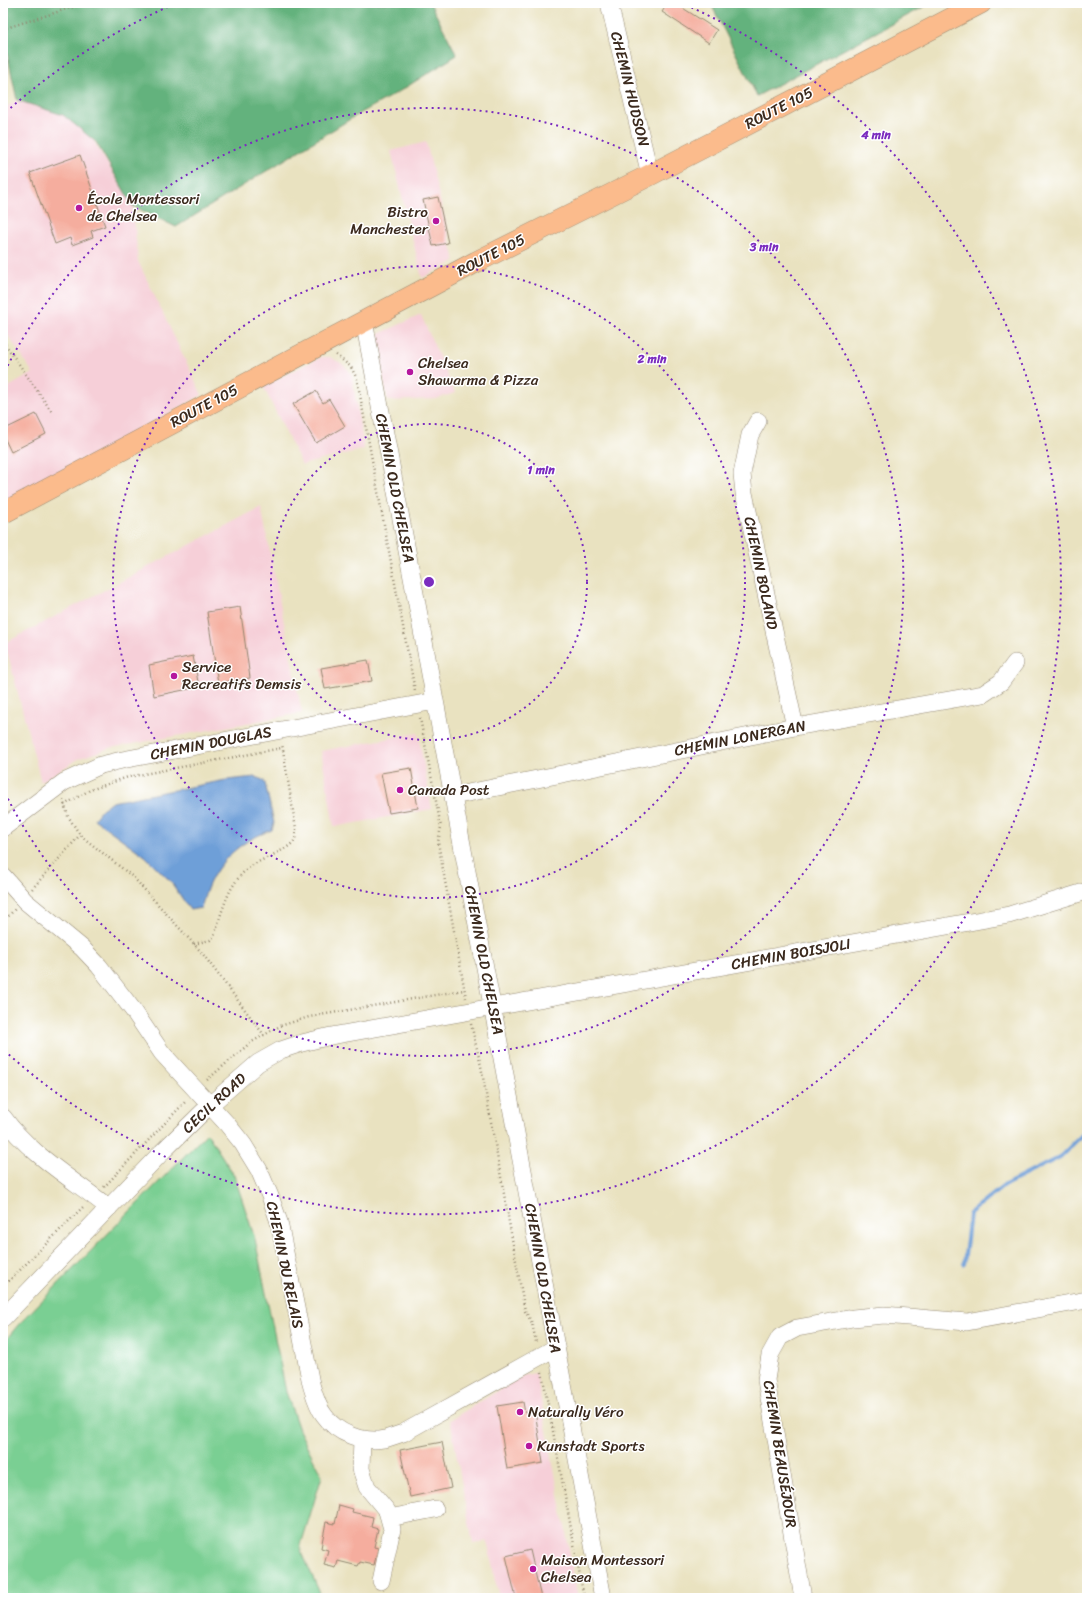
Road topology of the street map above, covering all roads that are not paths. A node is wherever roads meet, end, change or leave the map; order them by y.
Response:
1 (609, 3) edge
2 (982, 3) edge
3 (650, 175) junction
4 (364, 321) junction
5 (758, 421) dead end
6 (3, 513) edge
7 (1015, 663) dead end
8 (436, 701) junction
9 (795, 727) junction
10 (453, 796) junction
11 (3, 828) edge
12 (3, 876) edge
13 (1087, 891) edge
14 (492, 1006) junction
15 (210, 1105) junction
16 (3, 1117) edge
17 (109, 1208) junction
18 (1087, 1300) edge
19 (3, 1318) edge
20 (555, 1348) junction
21 (362, 1439) junction
22 (435, 1509) dead end
23 (389, 1518) junction
24 (381, 1581) dead end
25 (603, 1598) edge
26 (803, 1598) edge

1 - 3 street, CHEMIN HUDSON
2 - 3 main road, ROUTE 105
3 - 4 main road, ROUTE 105
4 - 6 main road, ROUTE 105
4 - 8 street, CHEMIN OLD CHELSEA
5 - 9 street, CHEMIN BOLAND
7 - 9 street, CHEMIN LONERGAN
8 - 10 street, CHEMIN OLD CHELSEA
8 - 11 street, CHEMIN DOUGLAS
9 - 10 street, CHEMIN LONERGAN
10 - 14 street, CHEMIN OLD CHELSEA
12 - 15 street, CHEMIN DU RELAIS
13 - 14 street, CHEMIN BOISJOLI
14 - 15 street, CECIL ROAD
14 - 20 street, CHEMIN OLD CHELSEA
15 - 17 street, CECIL ROAD
15 - 21 street, CHEMIN DU RELAIS
16 - 17 street
17 - 19 street, CECIL ROAD
18 - 26 street, CHEMIN BEAUSÉJOUR
20 - 21 street, CHEMIN DU RELAIS
20 - 25 street, CHEMIN OLD CHELSEA
21 - 23 street
22 - 23 street
23 - 24 street

